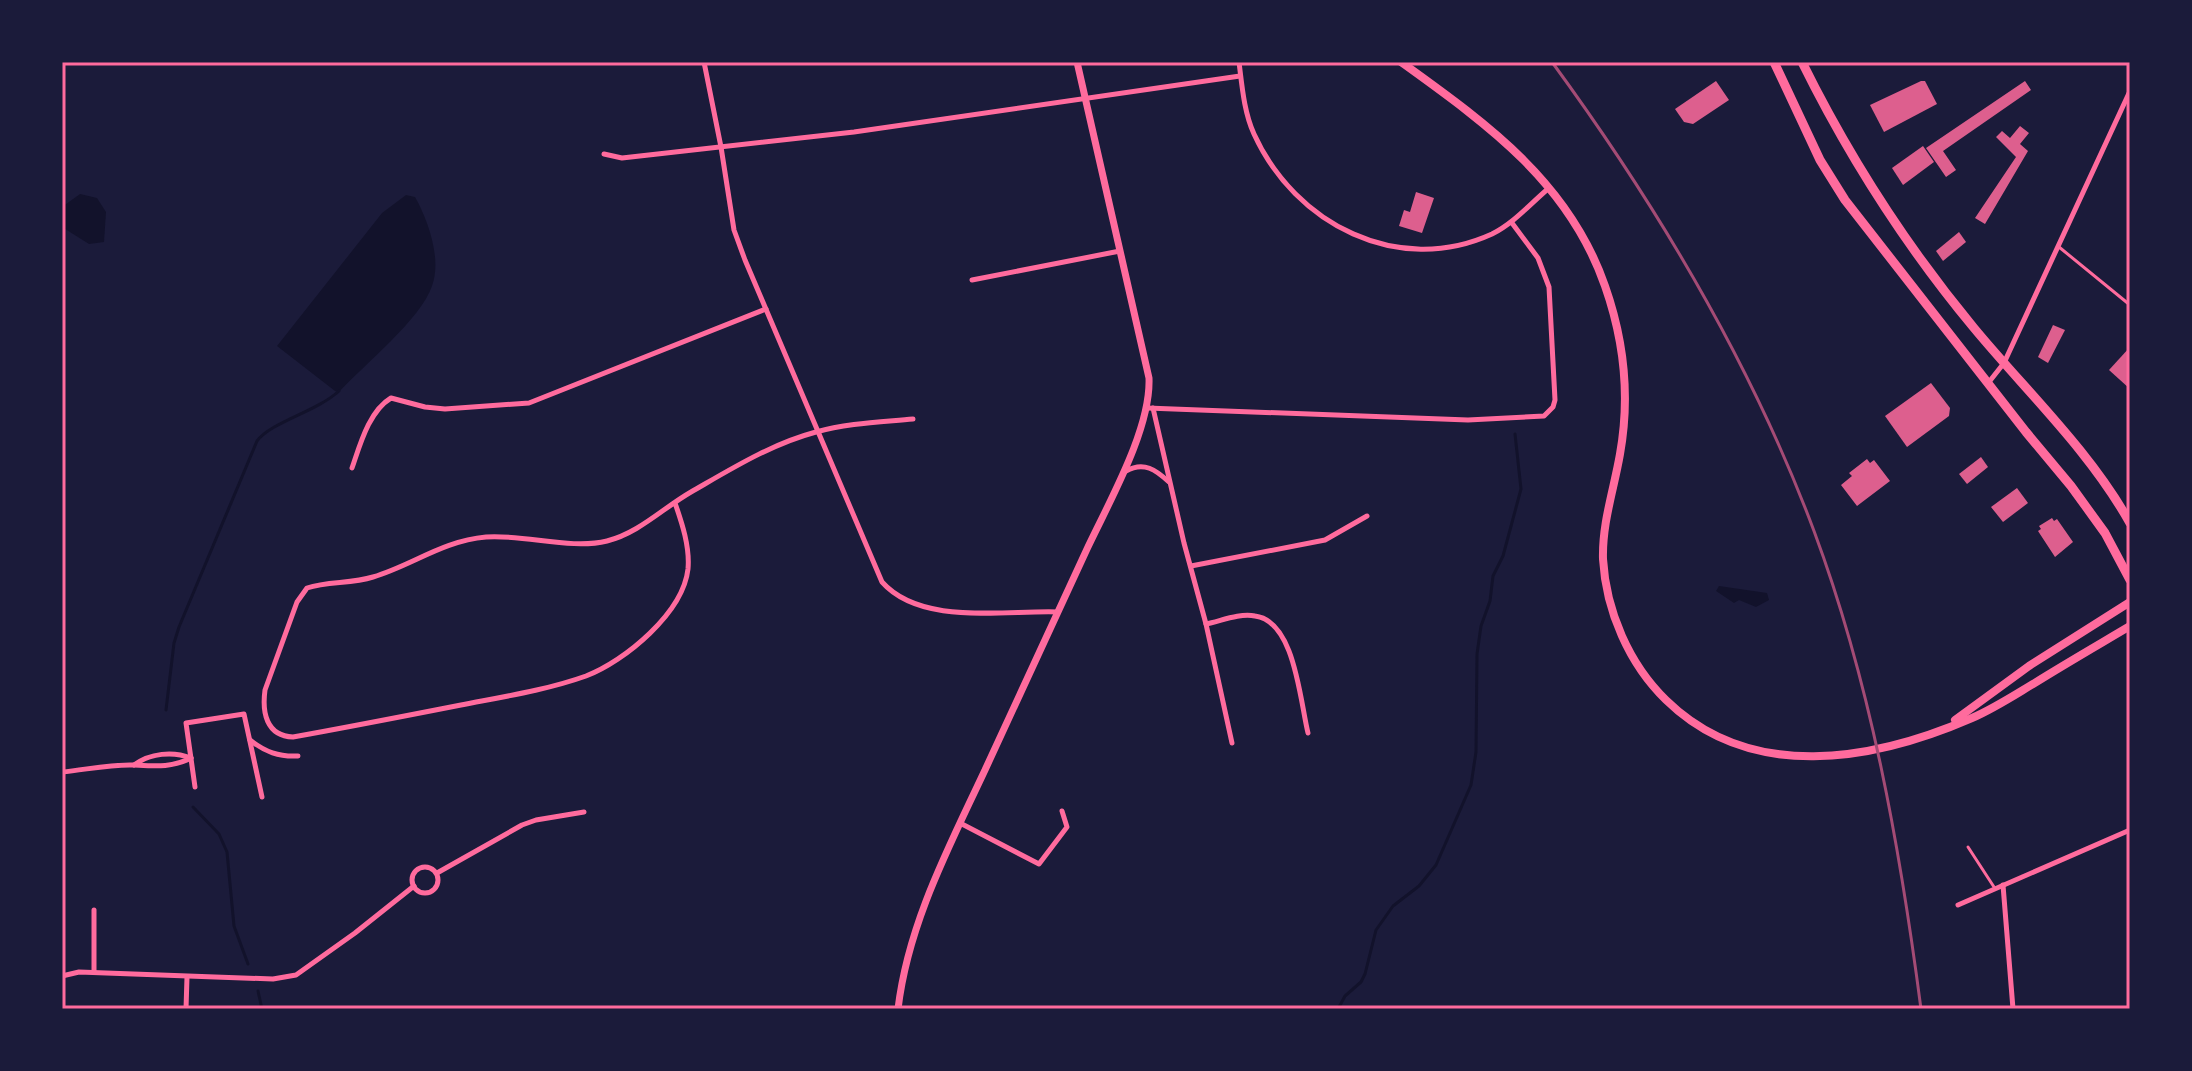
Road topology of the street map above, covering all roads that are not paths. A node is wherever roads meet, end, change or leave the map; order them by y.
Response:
1 (704, 62) edge
2 (1077, 62) edge
3 (1239, 62) edge
4 (1401, 62) edge
5 (1774, 62) edge
6 (1802, 62) edge
7 (1240, 76) junction
8 (2130, 91) edge
9 (1085, 97) junction
10 (721, 147) junction
11 (604, 154) dead end
12 (1549, 188) junction
13 (1512, 223) junction
14 (2058, 247) junction
15 (1120, 251) junction
16 (972, 280) dead end
17 (2130, 305) edge
18 (766, 309) junction
19 (2004, 363) junction
20 (1988, 383) junction
21 (1150, 408) junction
22 (913, 419) dead end
23 (818, 431) junction
24 (352, 468) dead end
25 (1122, 474) junction
26 (1171, 484) junction
27 (675, 503) junction
28 (1367, 516) dead end
29 (2130, 523) edge
30 (1191, 566) junction
31 (2130, 580) edge
32 (2130, 602) edge
33 (1058, 612) junction
34 (1206, 624) junction
35 (2130, 626) edge
36 (1944, 728) junction
37 (1308, 733) dead end
38 (249, 740) junction
39 (1232, 743) dead end
40 (298, 756) dead end
41 (191, 758) junction
42 (134, 765) junction
43 (62, 772) edge
44 (195, 787) dead end
45 (262, 797) dead end
46 (1062, 811) dead end
47 (584, 812) dead end
48 (960, 823) junction
49 (2130, 830) edge
50 (1968, 847) dead end
51 (437, 873) junction
52 (2003, 885) junction
53 (414, 886) junction
54 (1995, 889) junction
55 (1958, 905) dead end
56 (94, 910) dead end
57 (94, 972) junction
58 (62, 976) edge
59 (187, 977) junction
60 (186, 1009) edge
61 (898, 1009) edge
62 (2013, 1009) edge

1 - 10 street
2 - 9 street
3 - 7 street
4 - 12 main road
5 - 20 highway
6 - 19 highway
7 - 9 street
7 - 13 street
8 - 14 street
9 - 10 street
9 - 15 street
10 - 11 street
10 - 18 street
12 - 13 street
12 - 36 main road
13 - 21 street
14 - 17 lane
14 - 19 street
15 - 16 street
15 - 21 street
18 - 23 street
18 - 24 street
19 - 20 street
19 - 29 highway
20 - 31 highway
21 - 25 street
21 - 26 street
22 - 23 street
23 - 27 street
23 - 33 street
25 - 26 street
25 - 33 street
26 - 30 street
27 - 27 street
28 - 30 street
30 - 34 street
32 - 36 main road
33 - 48 street
34 - 37 street
34 - 39 street
35 - 36 main road
38 - 40 street
38 - 41 street
38 - 45 street
41 - 42 street
41 - 42 street
41 - 44 street
42 - 43 street
46 - 48 street
47 - 51 street
48 - 61 street
49 - 52 street
50 - 54 lane
51 - 53 street
51 - 53 street
52 - 54 street
52 - 62 street
53 - 59 street
54 - 55 street
56 - 57 street
57 - 58 street
57 - 59 street
59 - 60 street

